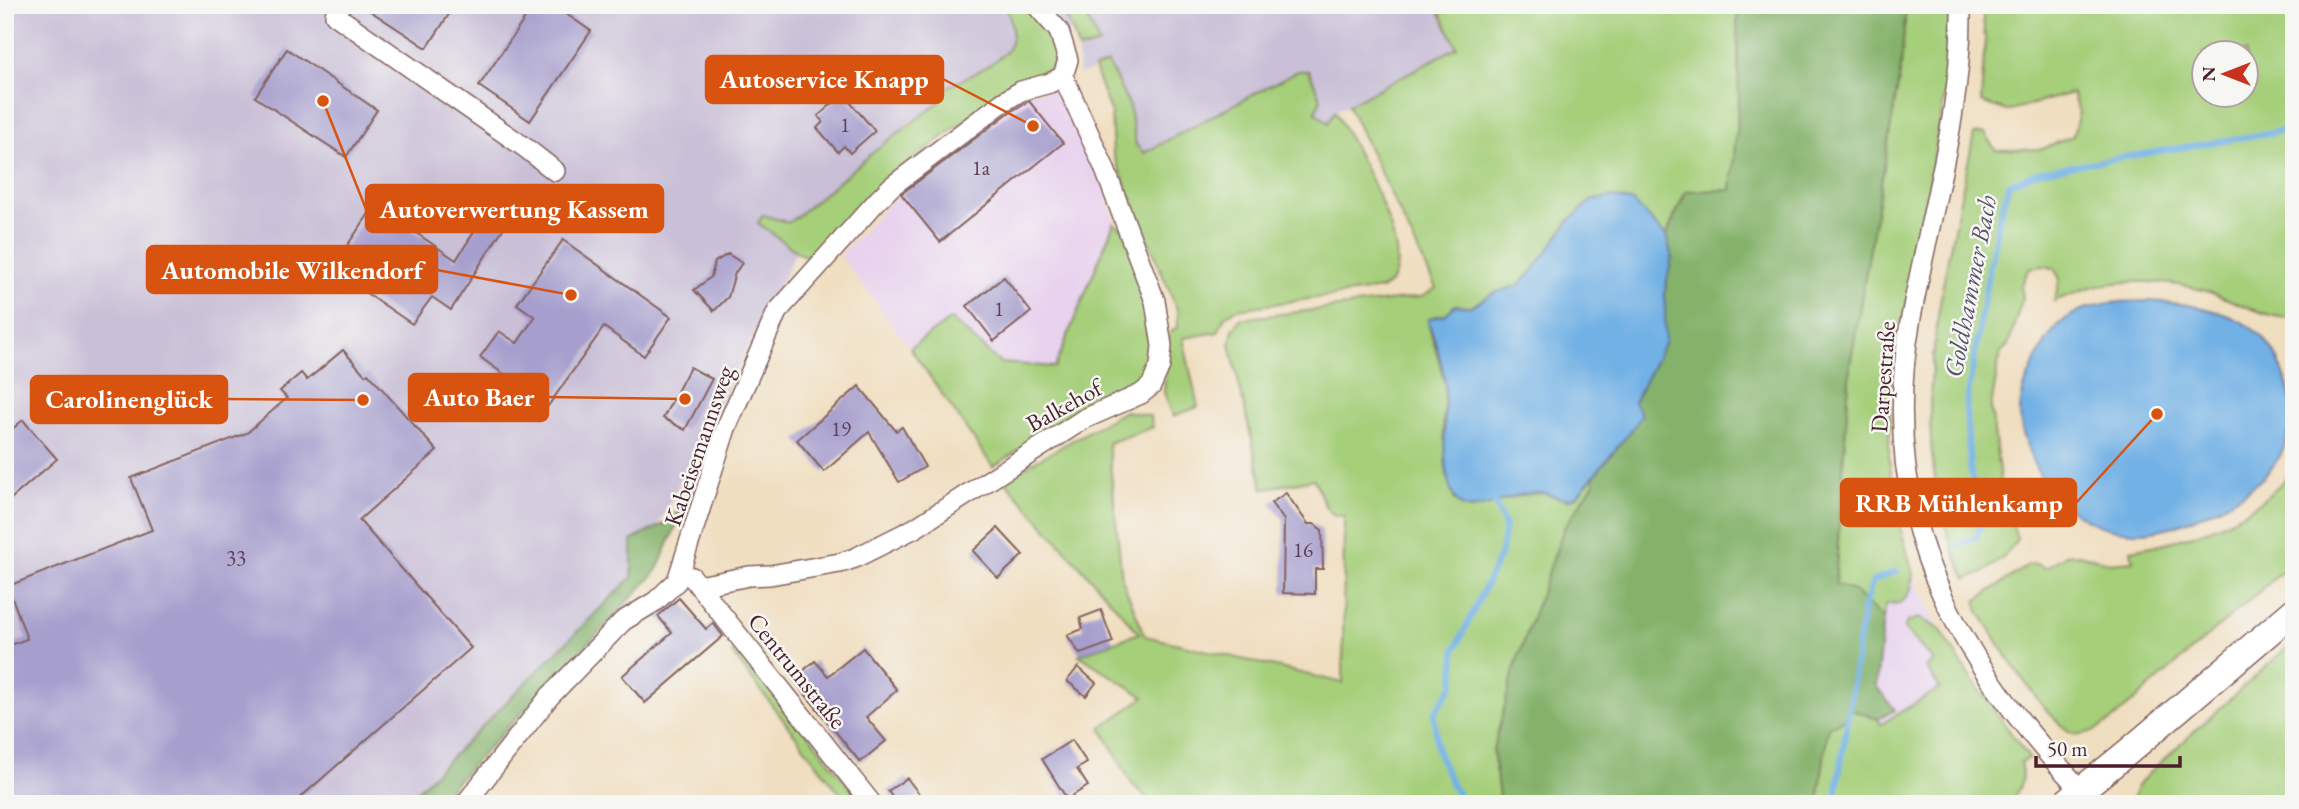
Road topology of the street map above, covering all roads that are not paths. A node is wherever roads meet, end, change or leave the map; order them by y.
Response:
1 (341, 5) edge
2 (1035, 5) edge
3 (1961, 5) edge
4 (1063, 76) junction
5 (555, 172) dead end
6 (682, 571) junction
7 (699, 586) junction
8 (2294, 611) edge
9 (2079, 799) edge
10 (465, 804) edge
11 (872, 804) edge

1 - 5 street
2 - 4 street
3 - 9 street, Darpestraße
4 - 6 street, Kabeisemannsweg
4 - 7 street, Balkehof
6 - 7 street, Centrumstraße
6 - 10 street, Kabeisemannsweg
7 - 11 street, Centrumstraße
8 - 9 main road

